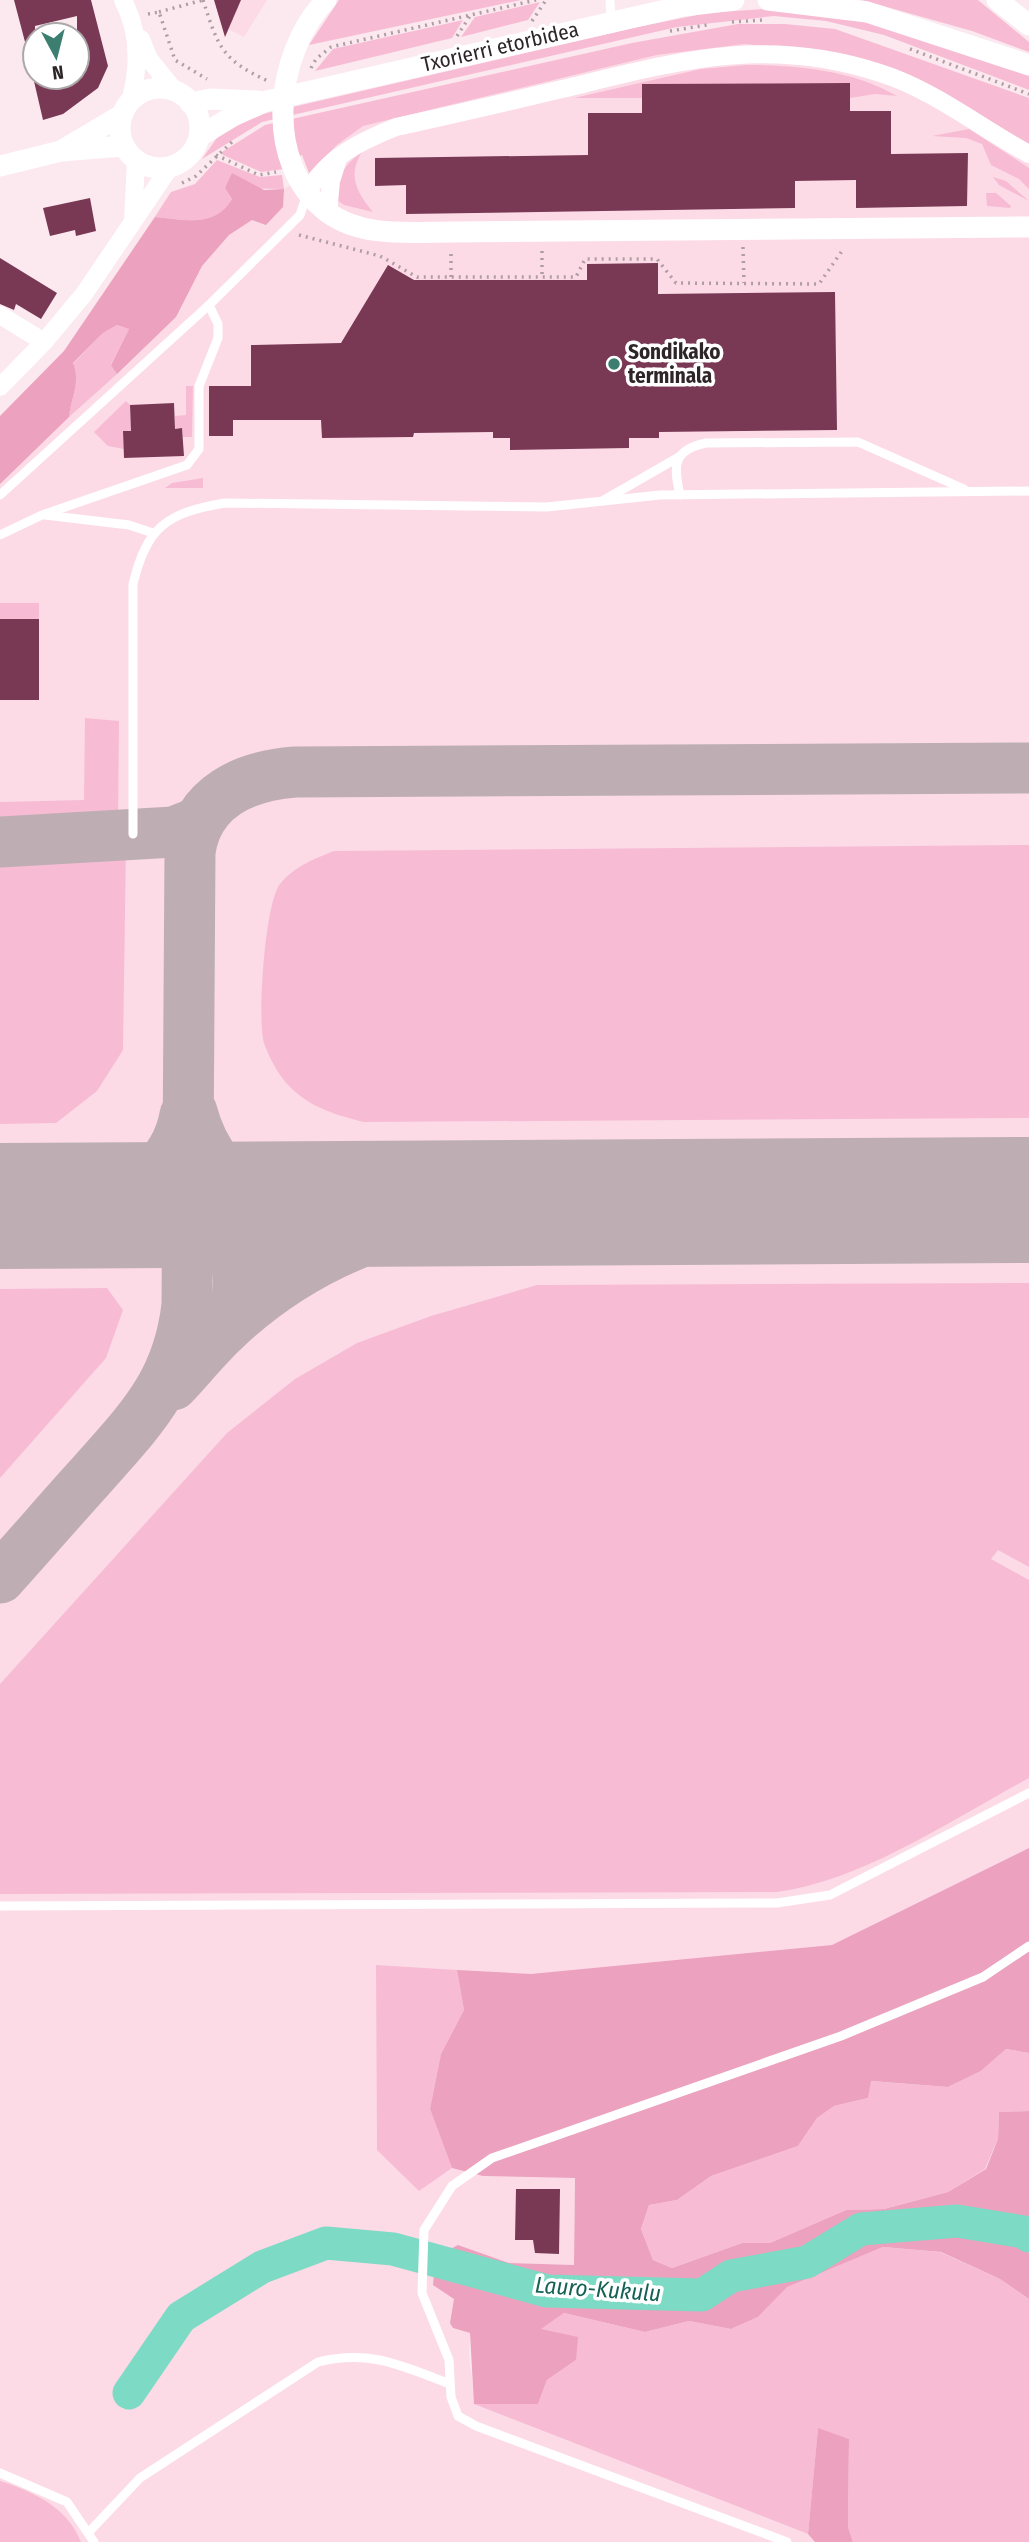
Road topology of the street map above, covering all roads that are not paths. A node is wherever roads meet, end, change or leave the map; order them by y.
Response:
1 (123, 0) edge
2 (326, 0) edge
3 (610, 0) edge
4 (734, 0) edge
5 (768, 0) edge
6 (997, 0) edge
7 (131, 16) junction
8 (611, 22) junction
9 (1029, 25) edge
10 (1029, 65) edge
11 (262, 92) junction
12 (182, 97) junction
13 (127, 106) junction
14 (200, 136) junction
15 (61, 151) junction
16 (130, 153) junction
17 (1029, 153) edge
18 (339, 156) junction
19 (0, 166) edge
20 (170, 167) junction
21 (308, 192) junction
22 (328, 213) junction
23 (133, 220) junction
24 (1029, 227) edge
25 (209, 304) junction
26 (0, 315) edge
27 (44, 342) junction
28 (0, 387) edge
29 (679, 457) junction
30 (1029, 491) edge
31 (968, 492) junction
32 (0, 495) edge
33 (680, 495) junction
34 (600, 502) junction
35 (42, 514) junction
36 (153, 533) junction
37 (0, 535) edge
38 (134, 834) dead end
39 (1029, 1793) edge
40 (0, 1906) edge
41 (1029, 1946) edge
42 (450, 2384) junction
43 (0, 2473) edge
44 (89, 2532) junction
45 (94, 2542) edge
46 (787, 2542) edge

1 - 7 street
2 - 21 street
3 - 8 lane
4 - 8 street, Txorierri etorbidea
5 - 10 street
6 - 9 street
7 - 12 street
7 - 13 street
8 - 11 street, Txorierri etorbidea
11 - 12 street, Txorierri etorbidea
11 - 14 street, Txorierri etorbidea
12 - 13 street, Txorierri etorbidea
12 - 14 street
13 - 15 street, Txorierri etorbidea
13 - 16 street
14 - 20 street, Txorierri etorbidea
15 - 16 street, Txorierri etorbidea
15 - 19 street, Txorierri etorbidea
16 - 20 street, Txorierri etorbidea
16 - 23 street
17 - 18 street
18 - 21 street
18 - 22 street
20 - 23 street
21 - 22 street
21 - 25 lane
22 - 24 street
23 - 27 street
25 - 32 lane
25 - 35 lane
26 - 27 street
27 - 28 street
29 - 31 lane
29 - 33 lane
29 - 34 lane
30 - 31 lane
31 - 33 lane
33 - 34 lane
34 - 36 lane
35 - 36 lane
35 - 37 lane
36 - 38 lane
39 - 40 lane
41 - 42 lane
42 - 44 lane
42 - 46 lane
43 - 44 lane
44 - 45 lane

